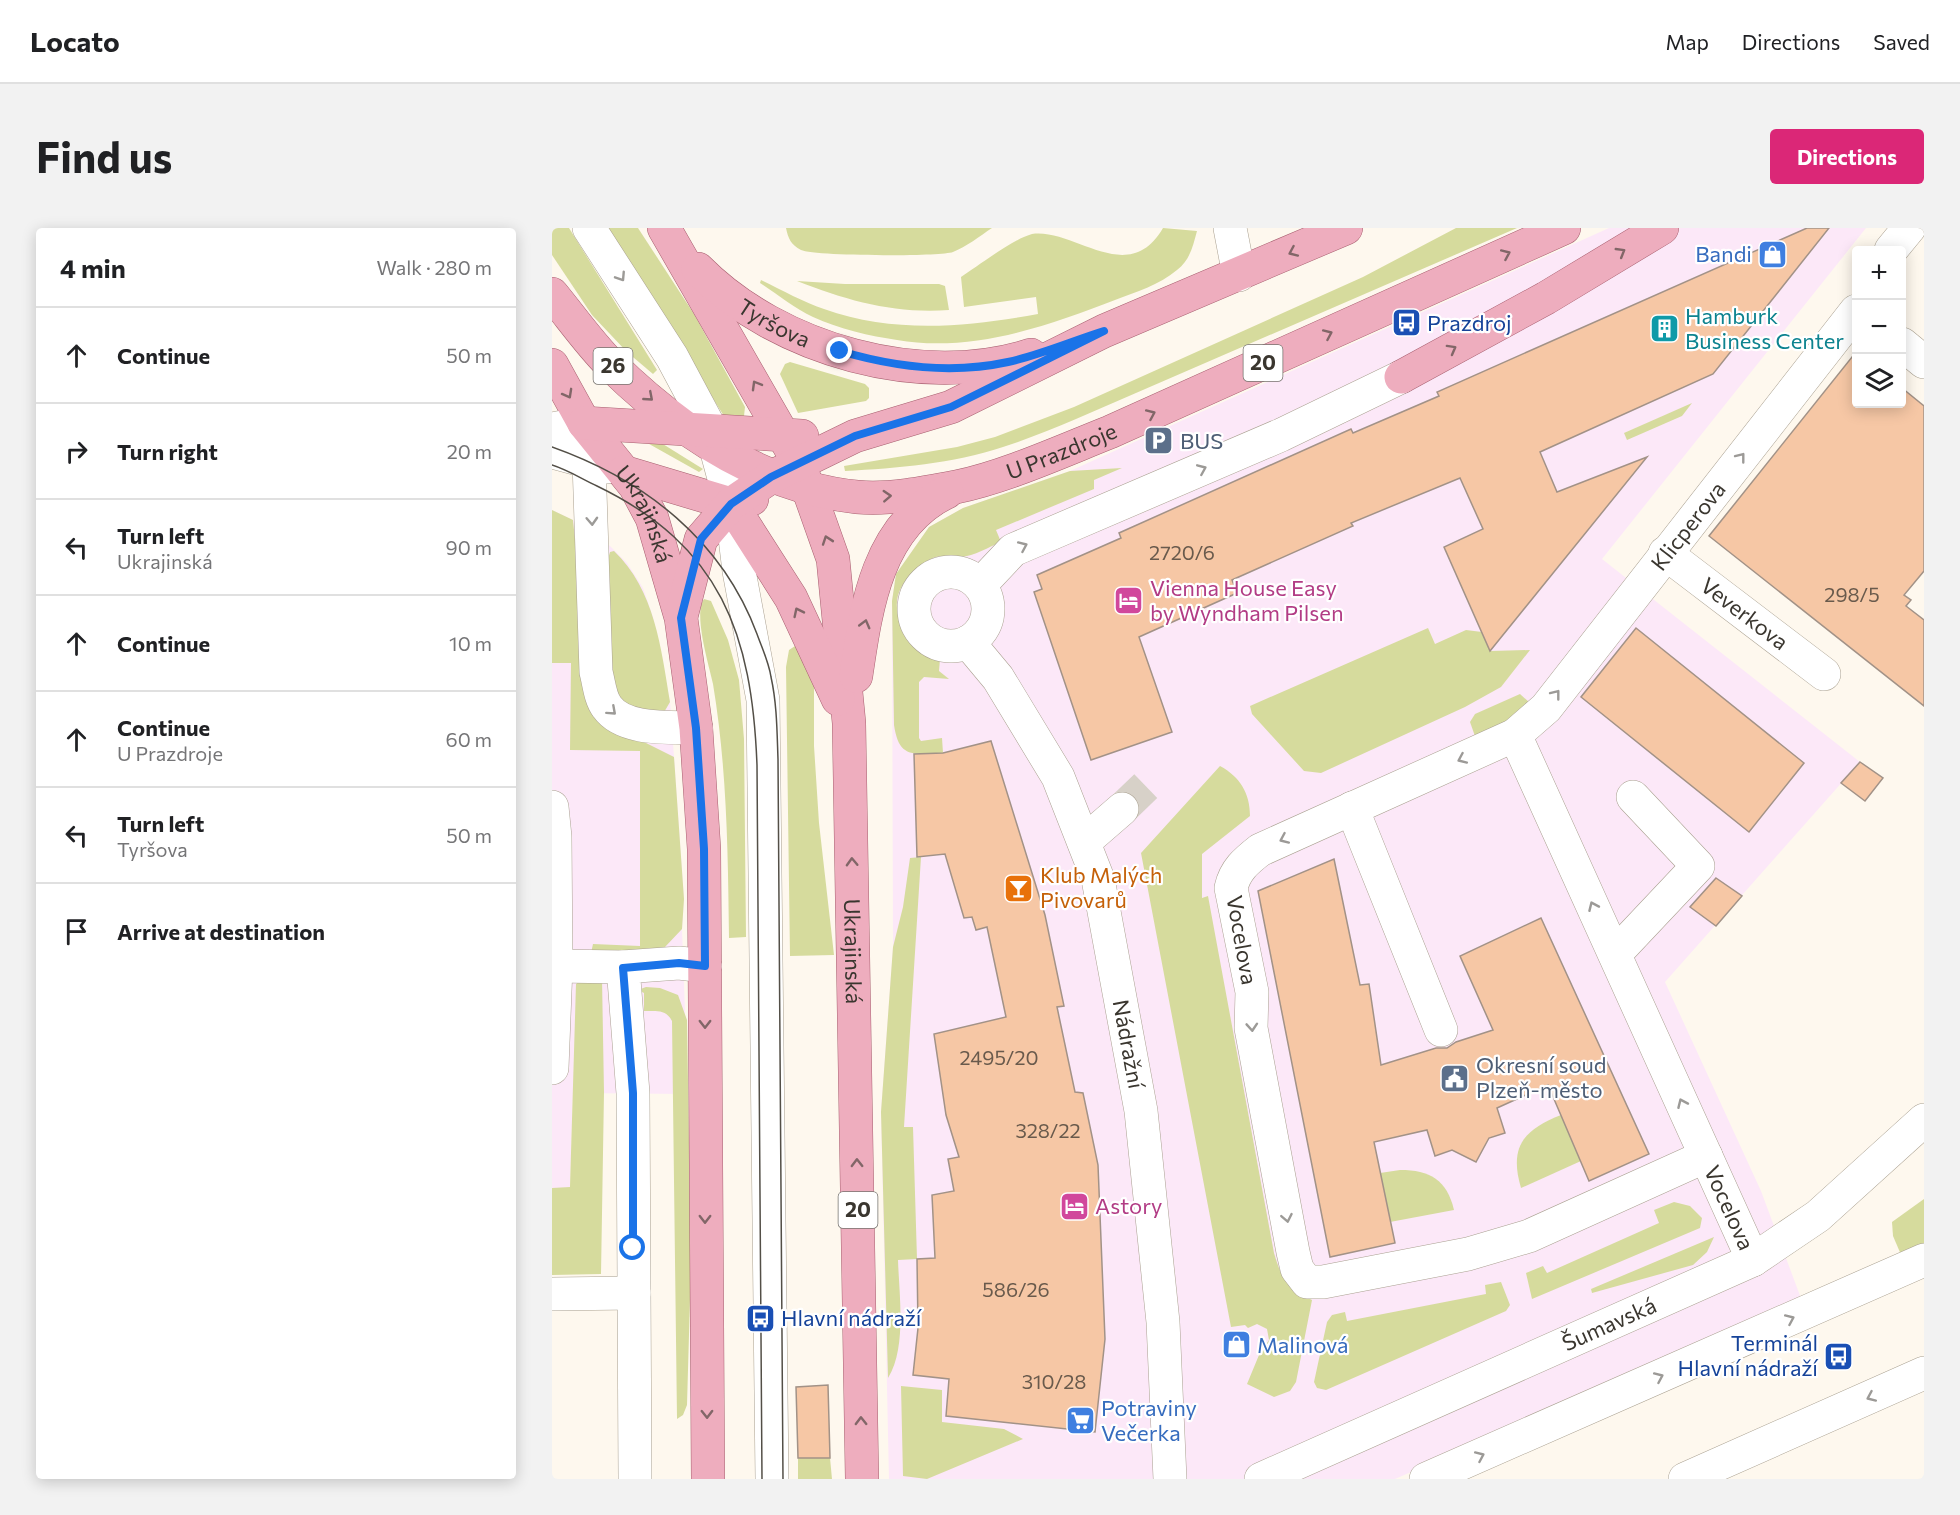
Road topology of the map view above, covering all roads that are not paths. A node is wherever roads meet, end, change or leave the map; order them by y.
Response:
1 (589, 228) edge
2 (1230, 228) edge
3 (1346, 228) edge
4 (1564, 228) edge
5 (1662, 228) edge
6 (1909, 228) edge
7 (670, 237) edge
8 (1894, 246) edge
9 (1239, 275) junction
10 (552, 294) edge
11 (1852, 317) edge
12 (1104, 331) junction
13 (1906, 347) edge
14 (1924, 362) edge
15 (552, 365) edge
16 (1401, 377) joint
17 (584, 423) junction
18 (552, 429) edge
19 (705, 436) junction
20 (552, 452) edge
21 (589, 462) junction
22 (791, 466) junction
23 (624, 472) junction
24 (959, 487) junction
25 (731, 504) junction
26 (1665, 553) junction
27 (980, 585) junction
28 (681, 618) junction
29 (968, 642) junction
30 (1824, 674) dead end
31 (849, 723) junction
32 (696, 728) junction
33 (1515, 735) junction
34 (1633, 797) dead end
35 (552, 807) edge
36 (1352, 808) junction
37 (1122, 809) tunnel mouth
38 (1084, 842) junction
39 (1615, 954) junction
40 (556, 966) junction
41 (705, 966) junction
42 (623, 968) junction
43 (1441, 1030) dead end
44 (552, 1068) edge
45 (1921, 1130) edge
46 (1706, 1156) junction
47 (1753, 1260) junction
48 (1924, 1260) edge
49 (634, 1293) junction
50 (552, 1294) edge
51 (1924, 1373) edge
52 (635, 1479) edge
53 (708, 1479) edge
54 (772, 1479) edge
55 (862, 1479) edge
56 (1170, 1479) edge
57 (1261, 1479) edge
58 (1426, 1479) edge
59 (1685, 1479) edge

1 -> 19 street
2 - 9 street
3 -> 9 main road
24 -> 4 main road, U Prazdroje / 20
16 -> 5 main road
6 - 8 street
7 - 12 main road, Tyršova
22 -> 7 main road, Tyršova
9 - 12 main road
10 -> 19 main road, 26
26 -> 11 street, Klicperova
12 - 22 main road
13 - 14 street
15 -> 17 main road
27 -> 16 street
17 - 18 street
17 - 19 main road
17 - 21 street
17 - 23 main road, Ukrajinská
19 - 22 main road
19 - 22 main road, 26
19 - 25 street
20 - 21 street
21 - 23 street
21 -> 32 street
22 -> 24 main road, U Prazdroje / 26
22 - 25 main road
31 -> 22 main road, Ukrajinská
23 - 25 main road
23 - 28 main road, Ukrajinská
31 -> 24 main road, 20
25 - 28 main road, Ukrajinská
31 -> 25 main road
25 - 54 street
26 - 30 street, Veverkova
33 -> 26 street, Klicperova
27 - 29 street
27 - 29 street
28 - 32 main road, Ukrajinská
29 - 38 street, Nádražní
55 -> 31 main road, Ukrajinská / 20
32 - 41 main road, Ukrajinská
33 -> 36 street, Vocelova
39 -> 33 street, Vocelova
34 - 39 street
35 - 40 street
36 - 43 street
36 -> 46 street, Vocelova
37 - 38 street
38 - 56 street, Nádražní
46 -> 39 street, Vocelova
40 - 42 street
40 - 44 street
41 - 42 street
41 -> 53 main road, Ukrajinská
42 - 49 street
45 - 47 street, Šumavská
46 - 47 street, Vocelova
47 - 57 street, Šumavská
58 -> 48 street
49 - 50 street
49 - 52 street
51 -> 59 street

